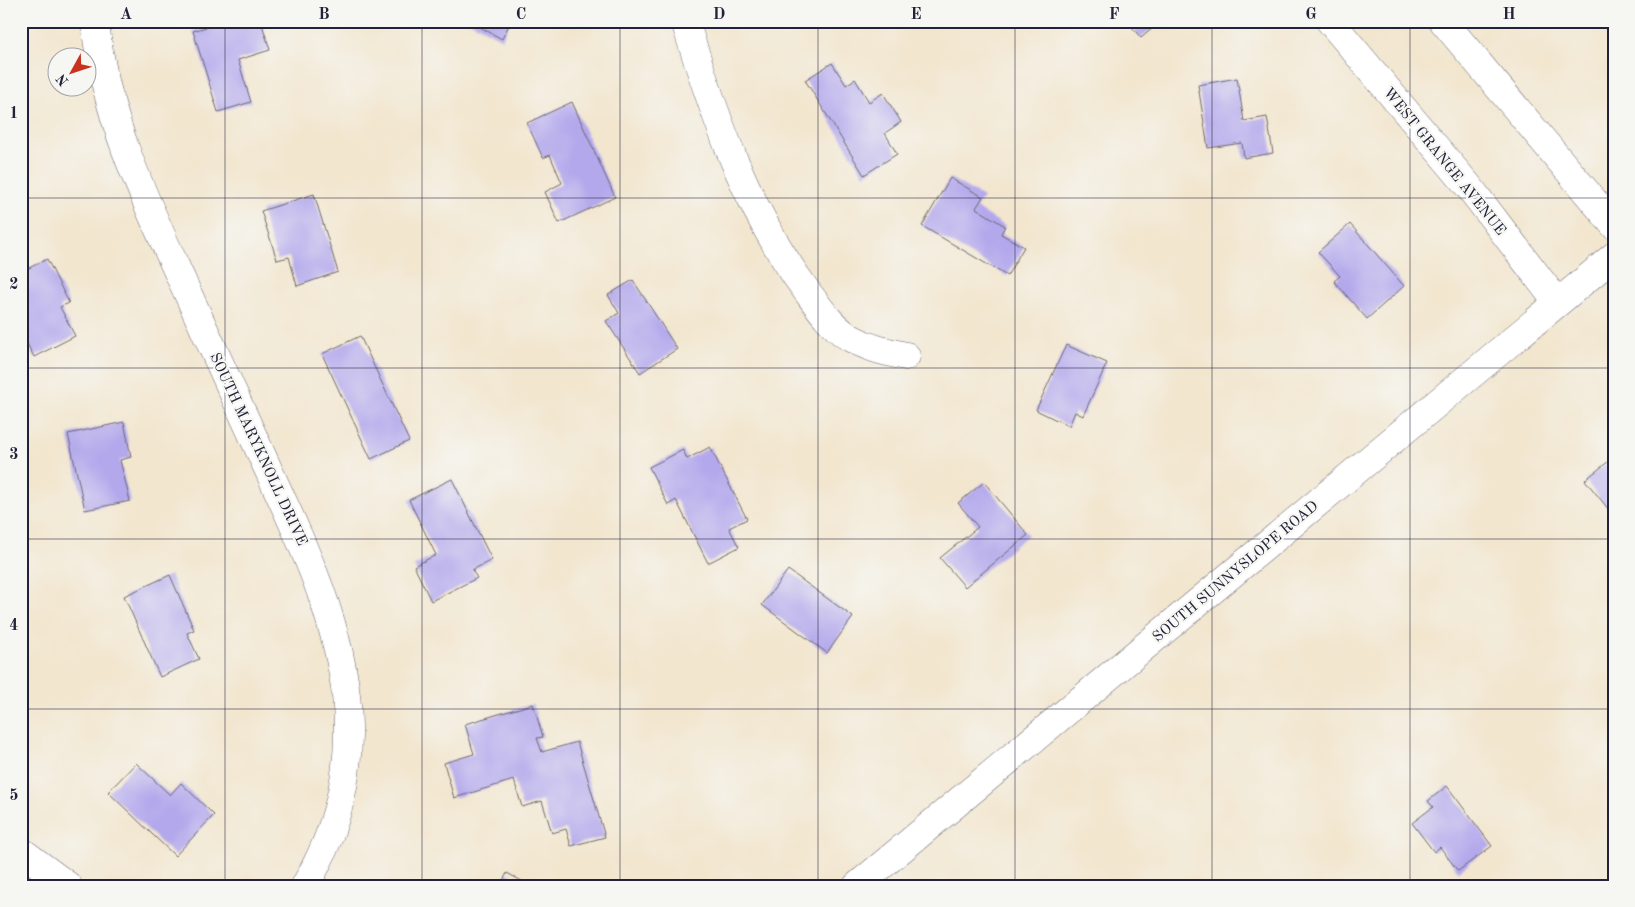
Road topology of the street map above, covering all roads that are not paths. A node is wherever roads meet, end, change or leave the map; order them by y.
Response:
1 (96, 21) edge
2 (685, 21) edge
3 (1330, 21) edge
4 (1443, 21) edge
5 (1614, 225) edge
6 (1614, 256) edge
7 (1557, 302) junction
8 (906, 356) dead end
9 (21, 851) edge
10 (68, 886) edge
11 (306, 886) edge
12 (857, 886) edge

1 - 11 street, SOUTH MARYKNOLL DRIVE
2 - 8 street
3 - 7 street, WEST GRANGE AVENUE
4 - 5 street
6 - 7 street, SOUTH SUNNYSLOPE ROAD
7 - 12 street, SOUTH SUNNYSLOPE ROAD
9 - 10 street

